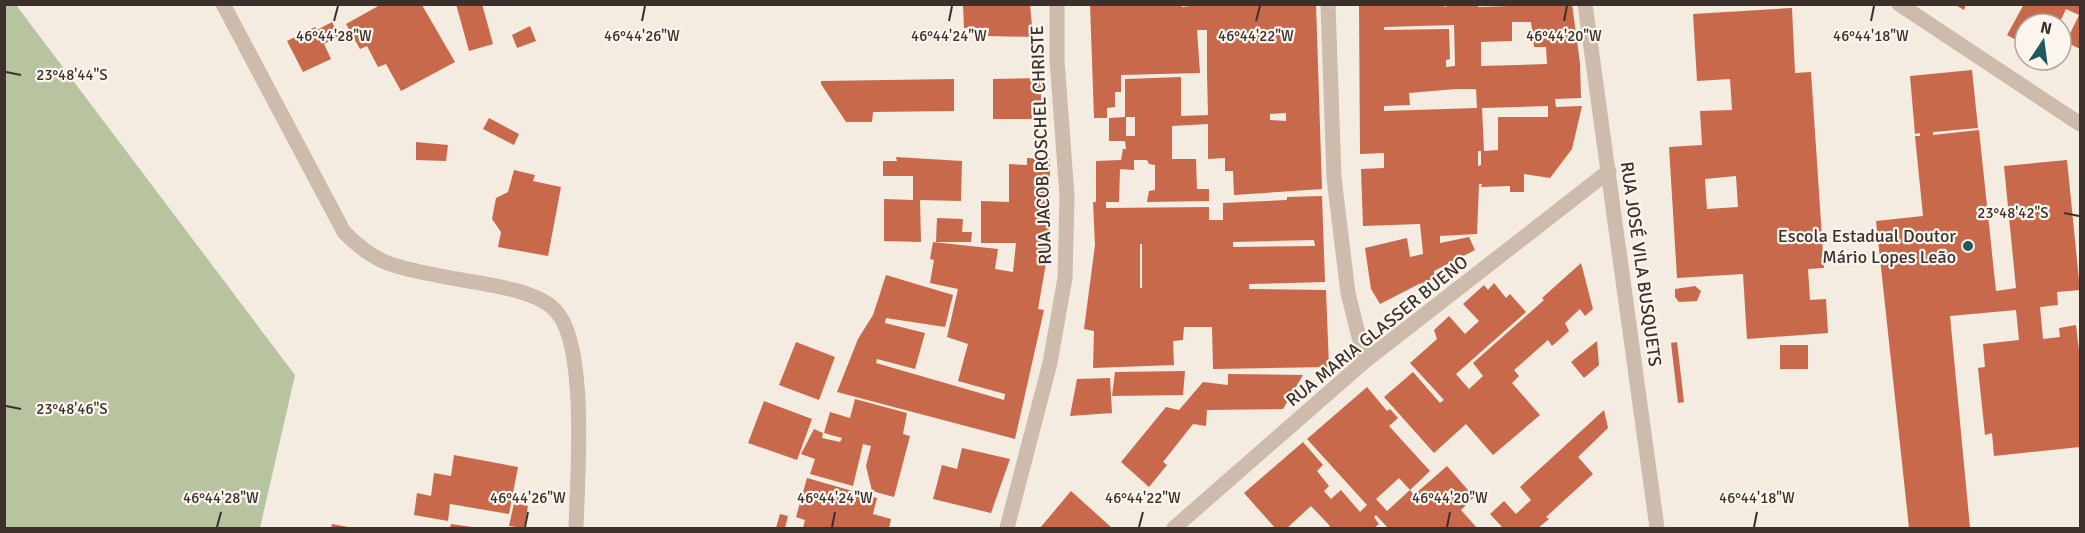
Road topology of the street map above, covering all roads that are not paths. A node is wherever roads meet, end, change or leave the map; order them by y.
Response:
1 (223, 4) edge
2 (1056, 4) edge
3 (1328, 4) edge
4 (1585, 4) edge
5 (1899, 4) edge
6 (2080, 124) edge
7 (1609, 171) junction
8 (1365, 361) junction
9 (576, 528) edge
10 (1007, 528) edge
11 (1174, 528) edge
12 (1657, 528) edge

1 - 9 street
2 - 10 street, RUA JACOB ROSCHEL CHRISTE
3 - 8 street
4 - 7 street, RUA JOSÉ VILA BUSQUETS
5 - 6 street
7 - 8 street, RUA MARIA GLASSER BUENO
7 - 12 street, RUA JOSÉ VILA BUSQUETS
8 - 11 street, RUA MARIA GLASSER BUENO

